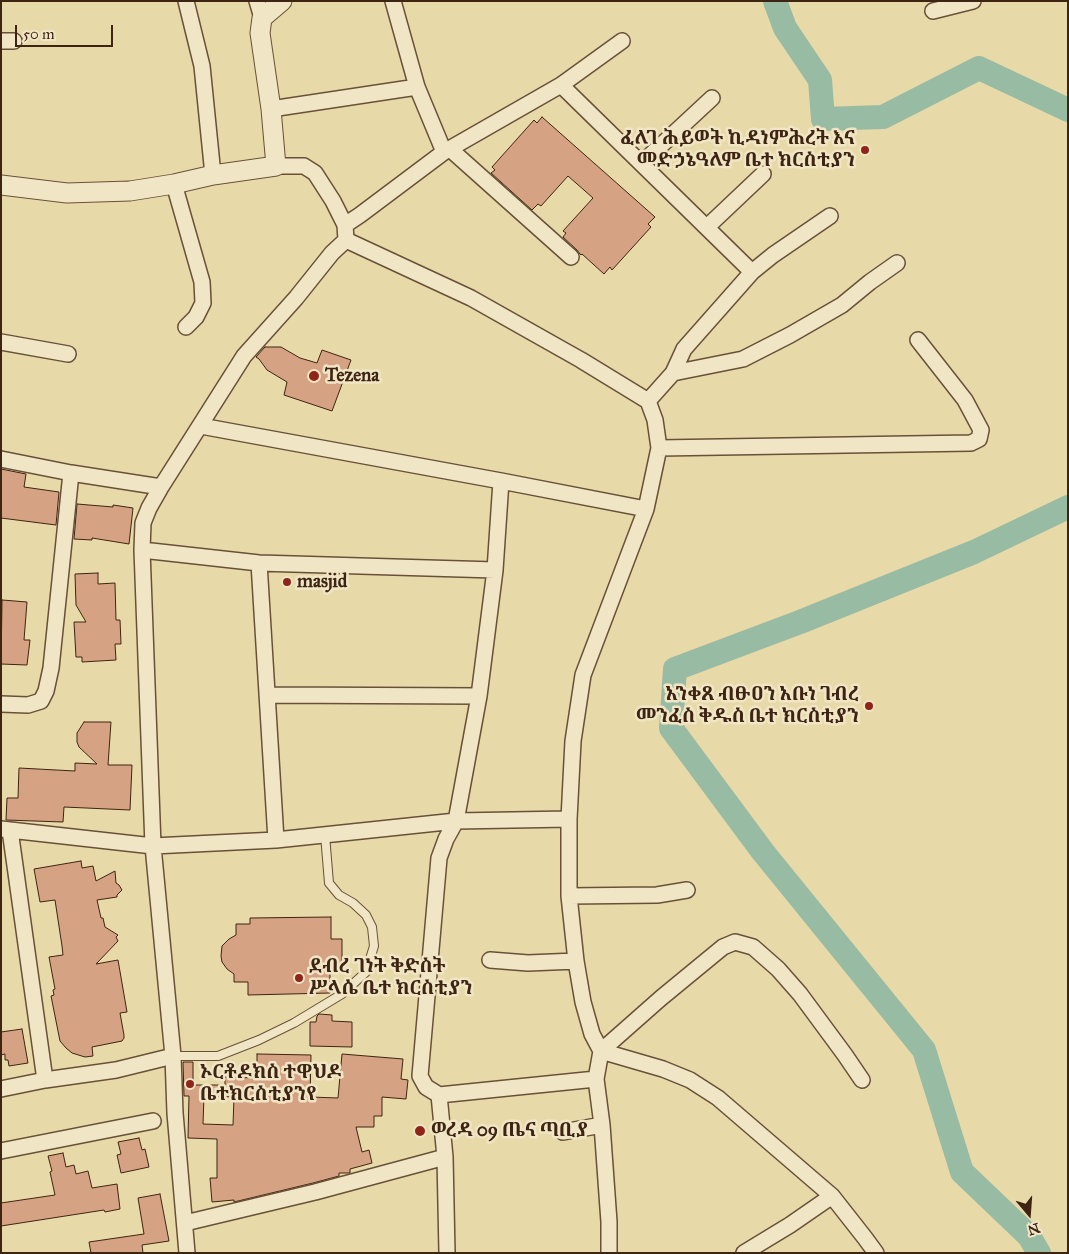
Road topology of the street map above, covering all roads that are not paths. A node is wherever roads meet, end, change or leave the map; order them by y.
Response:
1 (186, 1) edge
2 (282, 1) edge
3 (393, 1) edge
4 (973, 1) edge
5 (259, 10) edge
6 (933, 11) dead end
7 (622, 41) dead end
8 (561, 84) junction
9 (417, 87) junction
10 (712, 98) dead end
11 (271, 109) junction
12 (447, 150) junction
13 (642, 163) junction
14 (276, 166) junction
15 (213, 174) junction
16 (763, 174) dead end
17 (174, 184) junction
18 (2, 189) edge
19 (830, 216) dead end
20 (707, 227) junction
21 (345, 232) junction
22 (571, 257) dead end
23 (897, 263) dead end
24 (752, 272) junction
25 (186, 327) dead end
26 (918, 340) dead end
27 (1, 342) edge
28 (68, 354) dead end
29 (673, 373) junction
30 (648, 401) junction
31 (201, 426) junction
32 (659, 448) junction
33 (1, 459) edge
34 (71, 473) junction
35 (501, 481) junction
36 (162, 487) junction
37 (646, 509) junction
38 (142, 550) junction
39 (259, 563) junction
40 (495, 570) junction
41 (267, 695) junction
42 (479, 696) junction
43 (1, 704) edge
44 (569, 819) junction
45 (456, 821) junction
46 (5, 830) edge
47 (325, 835) junction
48 (276, 840) junction
49 (154, 846) junction
50 (687, 890) dead end
51 (569, 896) junction
52 (490, 960) dead end
53 (576, 961) junction
54 (601, 1051) junction
55 (173, 1056) junction
56 (596, 1079) junction
57 (45, 1080) junction
58 (862, 1080) dead end
59 (1, 1089) edge
60 (439, 1095) junction
61 (153, 1120) dead end
62 (602, 1125) junction
63 (563, 1132) dead end
64 (1, 1151) edge
65 (445, 1157) junction
66 (832, 1196) junction
67 (185, 1223) junction
68 (187, 1253) edge
69 (448, 1253) edge
70 (609, 1253) edge
71 (744, 1253) edge
72 (876, 1253) edge

1 - 15 street
2 - 5 street
3 - 9 street
4 - 6 street
5 - 11 street
7 - 8 street
8 - 12 street
8 - 13 street
9 - 11 street
9 - 12 street
10 - 13 street
11 - 14 street
12 - 21 street
12 - 22 street
13 - 20 street
14 - 15 street
14 - 21 street
15 - 17 street
16 - 20 street
17 - 18 street
17 - 25 street
19 - 24 street
20 - 24 street
21 - 30 street
21 - 31 street
23 - 29 street
24 - 29 street
26 - 32 street
27 - 28 street
29 - 30 street
30 - 32 street
31 - 35 street
31 - 36 street
32 - 37 street
33 - 34 street
34 - 36 street
34 - 43 street
35 - 37 street
35 - 40 street
36 - 38 street
37 - 44 street
38 - 39 street
38 - 49 street
39 - 40 street
39 - 41 street
40 - 42 street
41 - 42 street
41 - 48 street
42 - 45 street
44 - 45 street
44 - 51 street
45 - 47 street
45 - 60 street
46 - 49 street
46 - 57 street
47 - 48 street
47 - 55 lane
48 - 49 street
49 - 55 street
50 - 51 street
51 - 53 street
52 - 53 street
53 - 54 street
54 - 56 street
54 - 58 street
54 - 66 street
55 - 57 street
55 - 67 street
56 - 60 street
56 - 62 street
57 - 59 street
60 - 65 street
61 - 64 street
62 - 63 street
62 - 70 street
65 - 67 street
65 - 69 street
66 - 71 street
66 - 72 street
67 - 68 street

